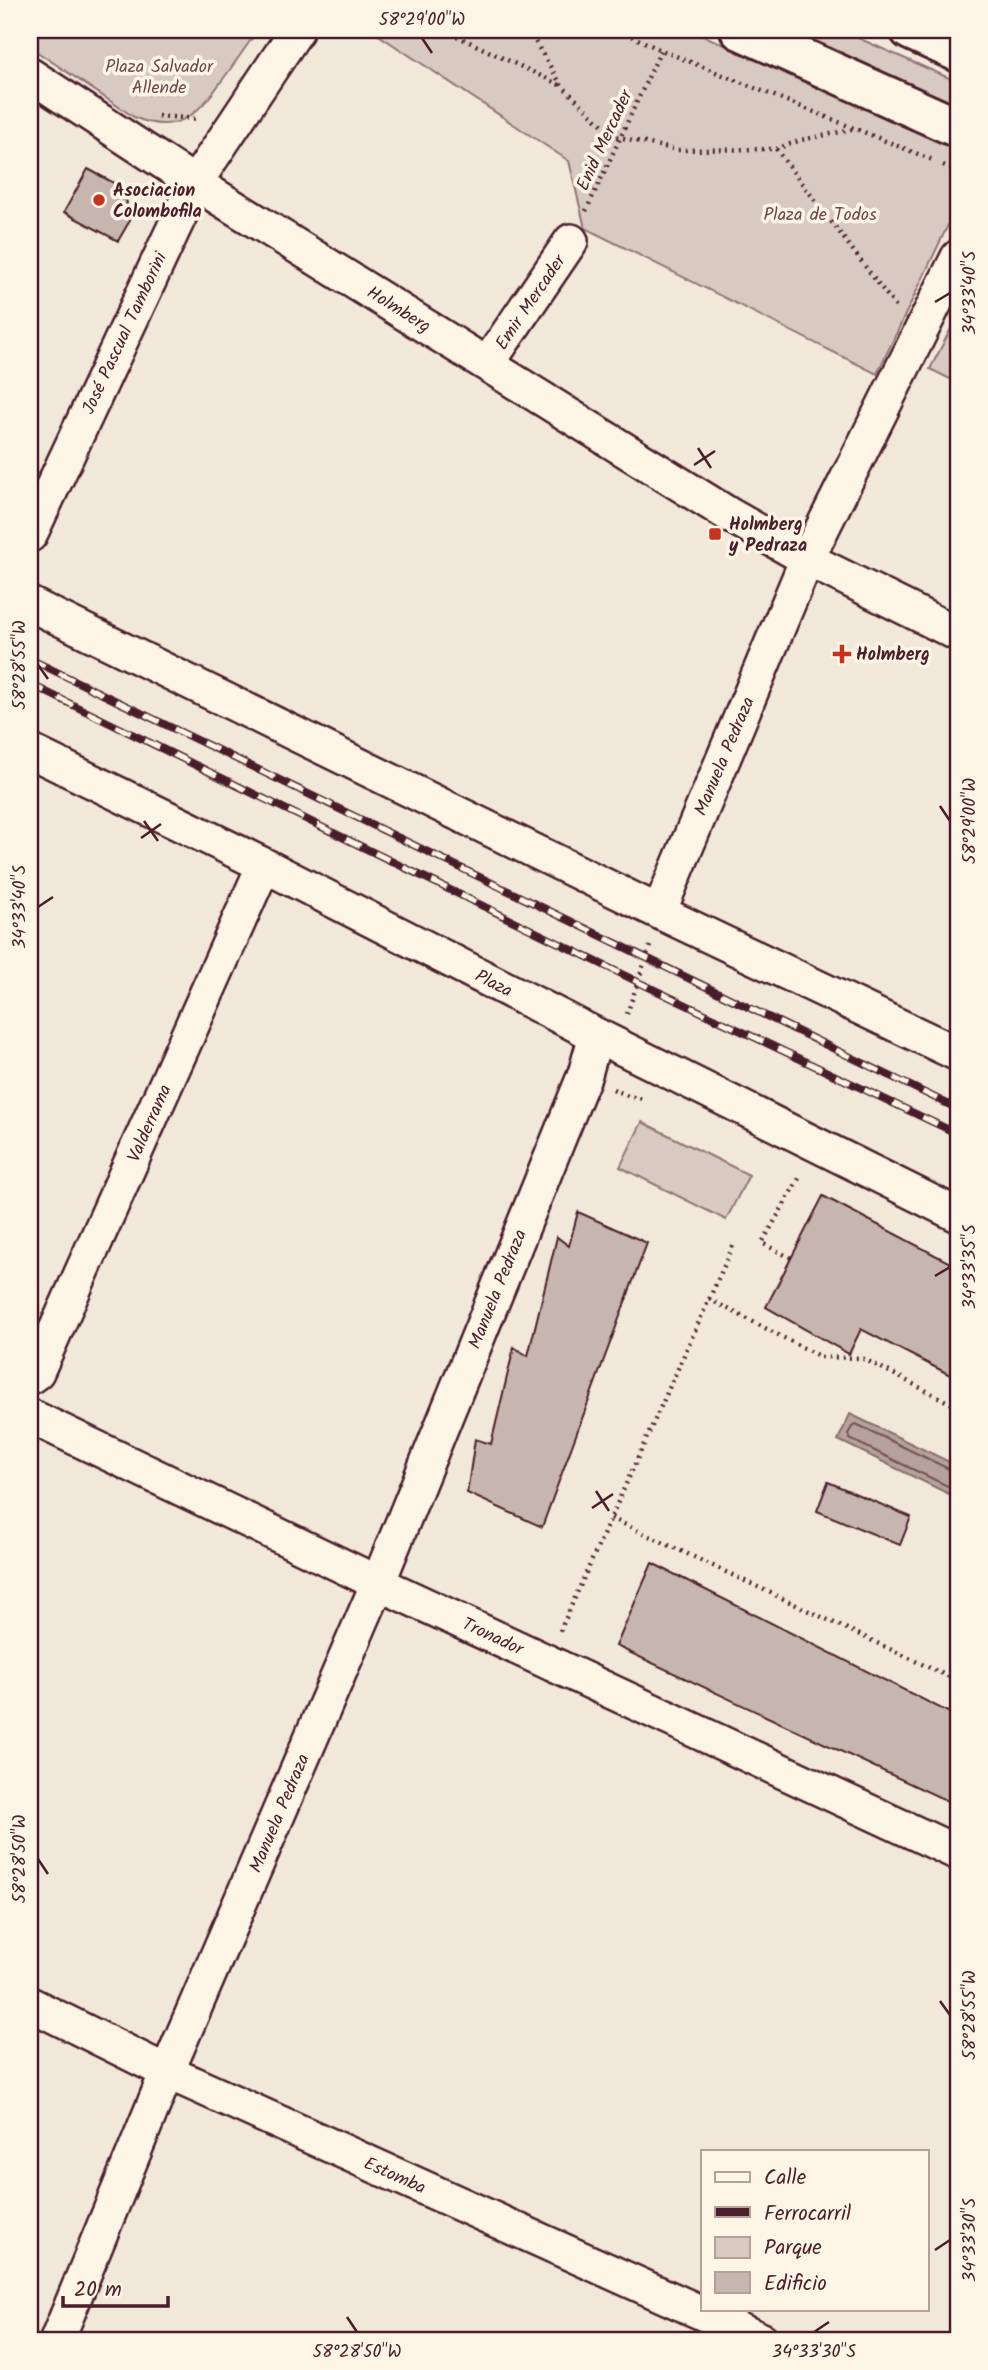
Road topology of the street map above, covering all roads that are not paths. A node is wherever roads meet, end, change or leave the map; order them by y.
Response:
1 (297, 30) edge
2 (740, 30) edge
3 (910, 30) edge
4 (958, 52) edge
5 (30, 75) edge
6 (958, 128) edge
7 (195, 183) junction
8 (571, 242) road end
9 (958, 257) edge
10 (488, 363) junction
11 (30, 535) edge
12 (807, 559) junction
13 (30, 604) edge
14 (958, 634) edge
15 (30, 751) edge
16 (264, 865) junction
17 (659, 912) junction
18 (596, 1035) junction
19 (958, 1054) edge
20 (958, 1215) edge
21 (30, 1377) edge
22 (30, 1416) edge
23 (377, 1583) junction
24 (958, 1853) edge
25 (30, 2004) edge
26 (167, 2072) junction
27 (57, 2340) edge
28 (762, 2340) edge

1 - 7 street, José Pascual Tamborini
2 - 6 main road
3 - 4 main road
5 - 7 street, Holmberg
7 - 10 street, Holmberg
7 - 11 street, José Pascual Tamborini
8 - 10 street, Emir Mercader
9 - 12 street, Manuela Pedraza
10 - 12 street, Holmberg
12 - 14 street, Holmberg
12 - 17 street, Manuela Pedraza
13 - 17 street
15 - 16 street, Plaza
16 - 18 street, Plaza
16 - 21 street, Valderrama
17 - 19 street
18 - 20 street, Plaza
18 - 23 street, Manuela Pedraza
22 - 23 street, Tronador
23 - 24 street, Tronador
23 - 26 street, Manuela Pedraza
25 - 26 street, Estomba
26 - 27 street, Manuela Pedraza
26 - 28 street, Estomba

